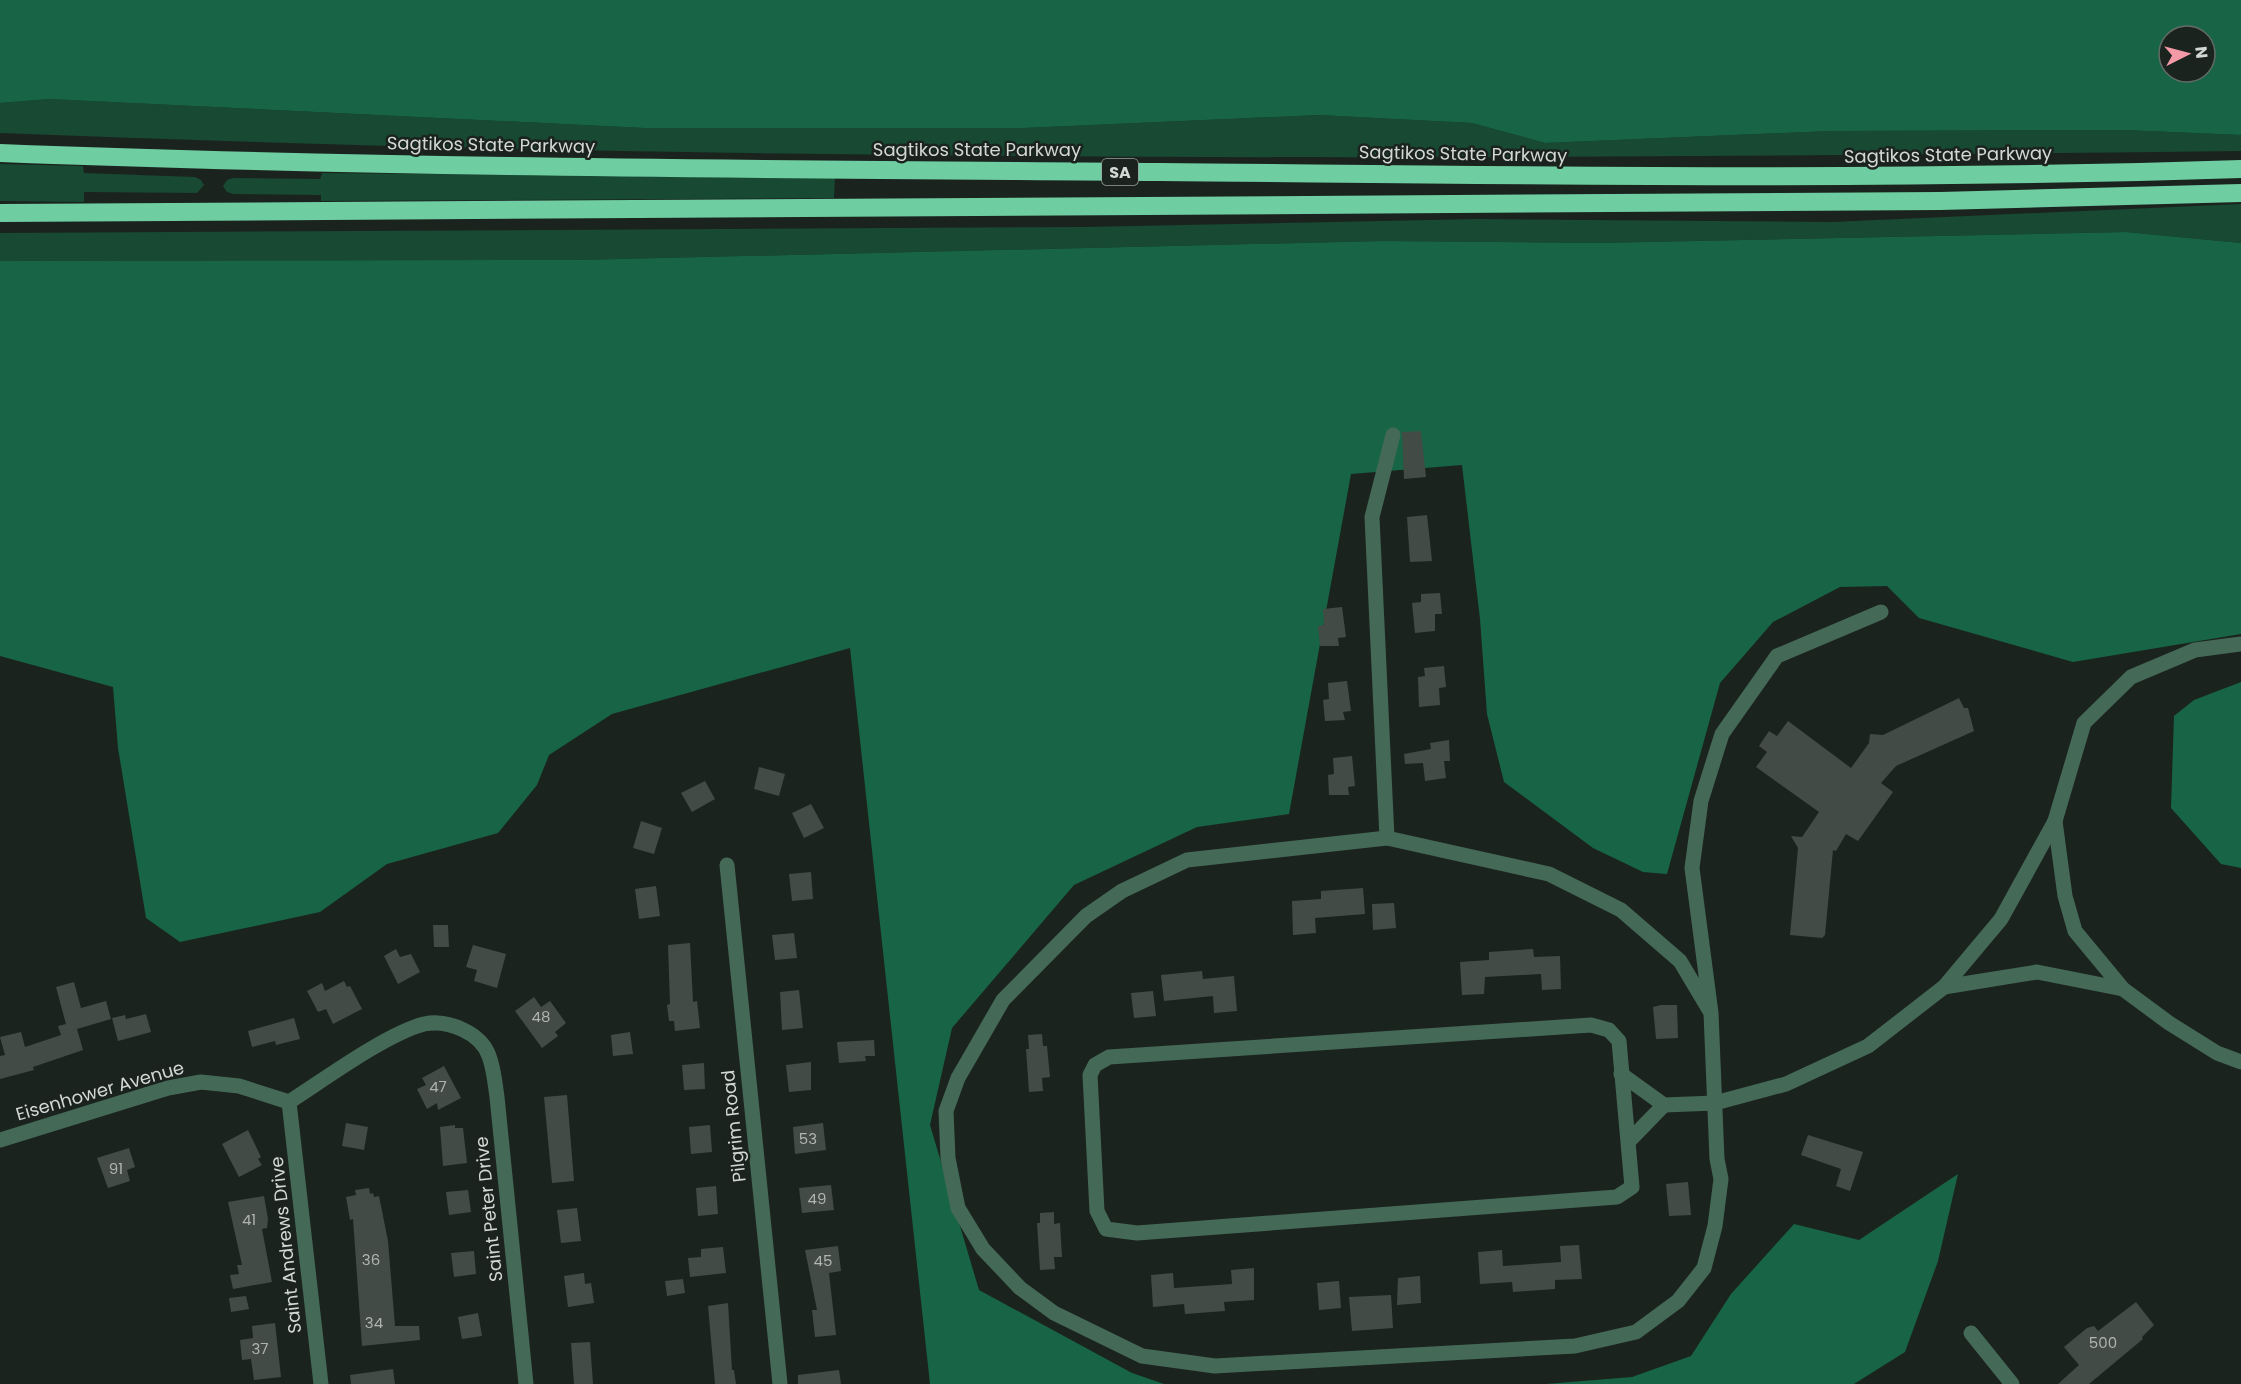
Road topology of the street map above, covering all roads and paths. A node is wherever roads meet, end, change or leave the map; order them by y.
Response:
1 (0, 153) edge
2 (2241, 169) edge
3 (2241, 193) edge
4 (0, 213) edge
5 (1393, 435) dead end
6 (1881, 612) dead end
7 (2241, 644) edge
8 (2055, 821) junction
9 (1386, 838) junction
10 (727, 864) dead end
11 (1944, 987) junction
12 (2123, 989) junction
13 (1711, 1013) junction
14 (2241, 1062) edge
15 (1621, 1074) junction
16 (289, 1102) junction
17 (1715, 1103) junction
18 (1664, 1105) junction
19 (0, 1140) edge
20 (1629, 1141) junction
21 (1971, 1333) dead end
22 (321, 1384) edge
23 (526, 1384) edge
24 (780, 1384) edge
25 (2012, 1384) edge

1 - 2 highway, Sagtikos State Parkway / SA
3 - 4 highway, SA
5 - 9 street
6 - 13 street
7 - 8 street
8 - 11 street
8 - 12 street
9 - 13 street
9 - 17 street
10 - 24 street, Pilgrim Road
11 - 12 street
11 - 17 street
12 - 14 street
13 - 17 street
15 - 18 street
15 - 20 street
15 - 20 street
16 - 19 street, Eisenhower Avenue
16 - 22 street, Saint Andrews Drive
16 - 23 street, Saint Peter Drive
17 - 18 street
18 - 20 street
21 - 25 street

